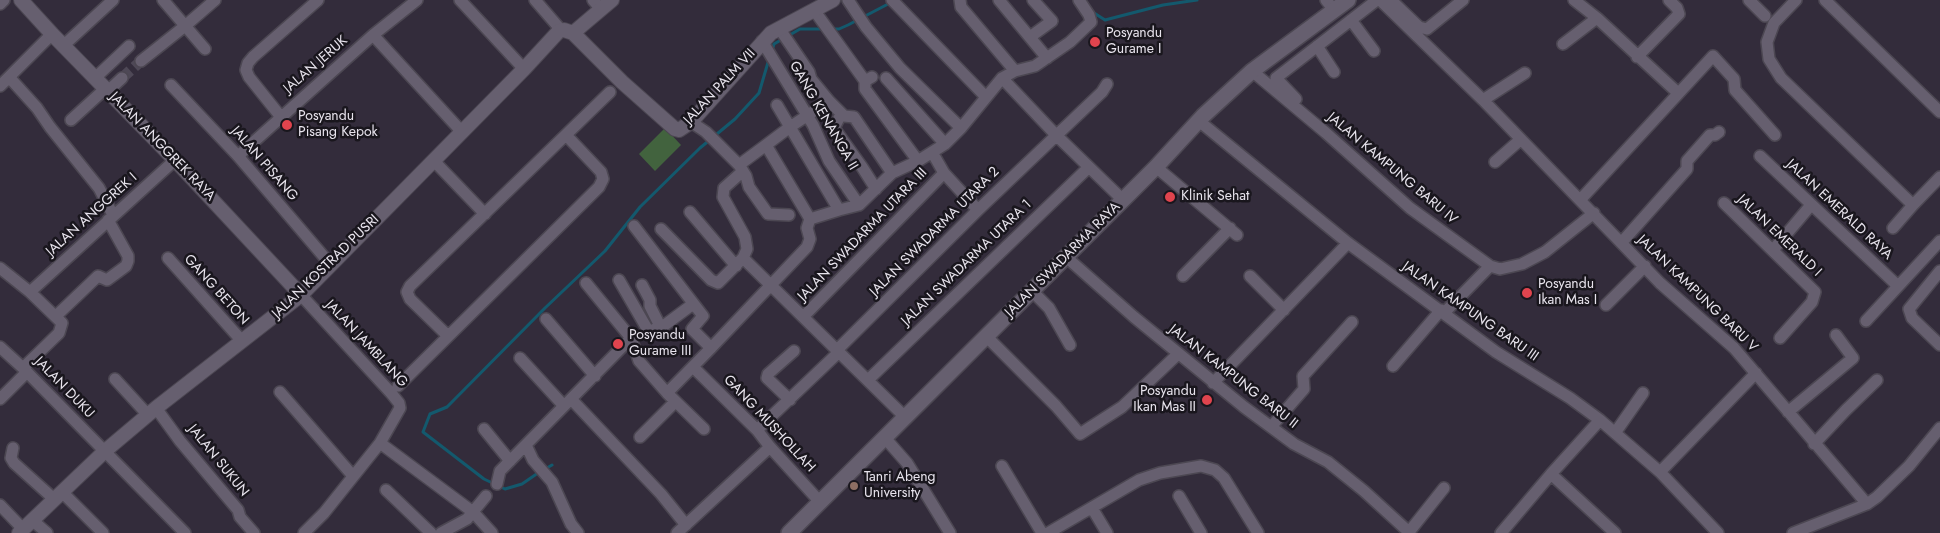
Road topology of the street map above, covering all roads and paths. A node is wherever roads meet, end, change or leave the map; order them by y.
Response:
1 (4, 0) edge
2 (113, 0) edge
3 (163, 0) edge
4 (214, 0) edge
5 (318, 0) edge
6 (417, 0) edge
7 (460, 0) edge
8 (535, 0) edge
9 (612, 0) edge
10 (848, 0) edge
11 (960, 0) edge
12 (999, 0) edge
13 (1033, 0) edge
14 (1079, 0) edge
15 (1348, 0) edge
16 (1379, 0) edge
17 (1391, 0) edge
18 (1463, 0) edge
19 (1575, 0) edge
20 (1669, 0) edge
21 (1750, 0) edge
22 (1796, 0) edge
23 (1825, 0) edge
24 (27, 2) edge
25 (894, 2) edge
26 (0, 4) edge
27 (597, 5) edge
28 (1330, 5) edge
29 (823, 7) edge
30 (1765, 16) dead end
31 (1597, 18) junction
32 (1352, 20) junction
33 (185, 26) junction
34 (780, 31) junction
35 (567, 32) junction
36 (52, 34) junction
37 (373, 35) junction
38 (1030, 37) junction
39 (764, 44) junction
40 (1563, 44) dead end
41 (63, 46) junction
42 (129, 46) dead end
43 (1317, 46) junction
44 (205, 49) dead end
45 (1374, 51) dead end
46 (1637, 57) junction
47 (1047, 58) junction
48 (140, 61) tunnel mouth
49 (524, 69) junction
50 (1014, 71) junction
51 (1252, 72) junction
52 (1334, 72) dead end
53 (1525, 73) dead end
54 (9, 77) junction
55 (95, 78) junction
56 (122, 78) tunnel mouth
57 (886, 78) dead end
58 (1002, 78) junction
59 (1107, 84) dead end
60 (171, 85) dead end
61 (0, 86) edge
62 (107, 90) junction
63 (610, 92) dead end
64 (1678, 93) junction
65 (986, 97) junction
66 (1296, 98) dead end
67 (1483, 100) junction
68 (828, 101) junction
69 (777, 106) dead end
70 (1940, 112) edge
71 (841, 114) junction
72 (281, 116) junction
73 (807, 116) junction
74 (71, 120) dead end
75 (1198, 121) junction
76 (691, 122) junction
77 (790, 127) junction
78 (961, 128) junction
79 (462, 132) junction
80 (1719, 132) dead end
81 (1775, 134) dead end
82 (566, 135) junction
83 (1056, 135) junction
84 (1520, 140) junction
85 (945, 144) junction
86 (766, 146) junction
87 (932, 152) junction
88 (238, 156) junction
89 (1760, 156) dead end
90 (175, 160) junction
91 (434, 161) junction
92 (918, 161) junction
93 (1495, 162) dead end
94 (1156, 167) junction
95 (741, 168) junction
96 (1088, 168) junction
97 (892, 173) junction
98 (944, 173) junction
99 (1940, 177) edge
100 (876, 189) junction
101 (1581, 199) junction
102 (1123, 200) junction
103 (1724, 202) dead end
104 (1811, 204) junction
105 (859, 205) junction
106 (1913, 205) junction
107 (839, 210) junction
108 (978, 210) junction
109 (690, 212) dead end
110 (1594, 213) junction
111 (485, 214) junction
112 (789, 215) dead end
113 (111, 218) junction
114 (810, 219) junction
115 (634, 226) dead end
116 (1893, 228) dead end
117 (661, 229) dead end
118 (1622, 242) junction
119 (1940, 242) edge
120 (1348, 243) junction
121 (1773, 250) junction
122 (1065, 256) junction
123 (168, 258) dead end
124 (739, 262) junction
125 (331, 265) junction
126 (1490, 266) junction
127 (1644, 266) junction
128 (0, 268) edge
129 (1940, 271) edge
130 (1184, 276) dead end
131 (1250, 276) dead end
132 (619, 280) dead end
133 (586, 283) dead end
134 (642, 285) dead end
135 (769, 285) junction
136 (1898, 286) junction
137 (1031, 290) junction
138 (30, 292) junction
139 (301, 295) junction
140 (693, 304) junction
141 (1606, 305) dead end
142 (1284, 310) junction
143 (1443, 312) junction
144 (56, 316) junction
145 (803, 317) junction
146 (546, 319) dead end
147 (1866, 321) dead end
148 (1352, 322) dead end
149 (661, 328) junction
150 (1836, 335) dead end
151 (448, 336) junction
152 (986, 336) junction
153 (631, 338) junction
154 (1780, 338) dead end
155 (242, 341) junction
156 (1070, 345) dead end
157 (1940, 345) edge
158 (0, 347) edge
159 (711, 348) junction
160 (794, 351) dead end
161 (838, 351) junction
162 (1178, 354) junction
163 (520, 358) dead end
164 (1393, 366) dead end
165 (693, 367) junction
166 (25, 370) junction
167 (1756, 373) junction
168 (595, 376) junction
169 (115, 380) dead end
170 (868, 380) junction
171 (1877, 380) dead end
172 (1213, 383) junction
173 (398, 386) dead end
174 (280, 392) dead end
175 (666, 393) junction
176 (1643, 393) dead end
177 (0, 399) edge
178 (790, 400) junction
179 (675, 402) junction
180 (568, 403) junction
181 (152, 412) junction
182 (1788, 412) junction
183 (905, 417) junction
184 (1600, 420) junction
185 (1271, 427) junction
186 (1940, 428) edge
187 (484, 429) dead end
188 (704, 429) dead end
189 (758, 430) junction
190 (1615, 433) junction
191 (640, 438) dead end
192 (882, 440) junction
193 (380, 443) junction
194 (1814, 444) junction
195 (526, 445) junction
196 (770, 447) junction
197 (13, 448) dead end
198 (105, 451) junction
199 (510, 461) junction
200 (1002, 466) dead end
201 (1660, 472) junction
202 (1551, 474) junction
203 (353, 476) junction
204 (497, 484) dead end
205 (1444, 488) dead end
206 (386, 490) dead end
207 (58, 496) junction
208 (486, 496) dead end
209 (1179, 496) dead end
210 (821, 503) junction
211 (1867, 504) junction
212 (0, 505) edge
213 (1092, 508) junction
214 (473, 512) junction
215 (25, 527) edge
216 (681, 529) edge
217 (47, 533) edge
218 (102, 533) edge
219 (185, 533) edge
220 (254, 533) edge
221 (304, 533) edge
222 (431, 533) edge
223 (441, 533) edge
224 (492, 533) edge
225 (578, 533) edge
226 (789, 533) edge
227 (950, 533) edge
228 (1042, 533) edge
229 (1048, 533) edge
230 (1108, 533) edge
231 (1201, 533) edge
232 (1258, 533) edge
233 (1410, 533) edge
234 (1501, 533) edge
235 (1615, 533) edge
236 (1718, 533) edge
237 (1793, 533) edge

1 - 26 street
2 - 41 street
3 - 33 street
4 - 33 street
5 - 72 street
6 - 37 street, JALAN JERUK
7 - 49 street
8 - 35 street
9 - 27 street, JALAN KOSTRAD PUSRI
10 - 78 street
11 - 50 street
12 - 38 street
13 - 38 street
14 - 47 street
15 - 28 main road, JALAN SWADARMA RAYA
16 - 32 street
16 - 67 street, JALAN KAMPUNG BARU V
17 - 18 street
19 - 31 street
20 - 46 street
21 - 30 street
22 - 106 street
23 - 70 street
24 - 36 street, JALAN ANGGREK RAYA
25 - 65 street
27 - 35 street, JALAN KOSTRAD PUSRI
28 - 51 main road, JALAN SWADARMA RAYA
29 - 34 street, JALAN PALM VII
29 - 92 street
31 - 40 street
31 - 46 street
32 - 43 street
32 - 45 street
33 - 44 street
33 - 48 street
34 - 39 street, JALAN PALM VII
34 - 68 street
35 - 49 street, JALAN KOSTRAD PUSRI
35 - 76 street, JALAN PALM VII
36 - 41 street, JALAN ANGGREK RAYA
36 - 54 street
37 - 72 street, JALAN JERUK
37 - 79 street
38 - 47 street
39 - 73 street, GANG KENANGA II
39 - 76 street, JALAN PALM VII
41 - 55 street, JALAN ANGGREK RAYA
42 - 55 street
43 - 52 street
43 - 66 street
46 - 64 street
47 - 50 street
49 - 79 street, JALAN KOSTRAD PUSRI
50 - 58 street
51 - 75 main road, JALAN SWADARMA RAYA
51 - 126 street, JALAN KAMPUNG BARU IV
53 - 67 street
54 - 61 street
54 - 113 street
55 - 62 street, JALAN ANGGREK RAYA
56 - 62 street
57 - 85 street
58 - 65 street
58 - 83 street
59 - 83 street, JALAN SWADARMA UTARA 2
60 - 88 street, JALAN PISANG
62 - 74 street
62 - 90 street, JALAN ANGGREK RAYA
63 - 82 street
64 - 81 street
64 - 101 street
65 - 78 street
67 - 84 street, JALAN KAMPUNG BARU V
68 - 71 street
68 - 73 street
69 - 77 street
71 - 97 street
71 - 100 street
72 - 88 street, JALAN JERUK
73 - 77 street
73 - 105 street, GANG KENANGA II
75 - 94 main road, JALAN SWADARMA RAYA
75 - 120 street, JALAN KAMPUNG BARU III
76 - 95 street
77 - 86 street
77 - 107 street
78 - 85 street
79 - 91 street, JALAN KOSTRAD PUSRI
80 - 118 street
82 - 111 street
82 - 151 street
83 - 96 street
83 - 108 street, JALAN SWADARMA UTARA 2
84 - 93 street
84 - 101 street, JALAN KAMPUNG BARU V
85 - 87 street
86 - 95 street
86 - 114 street
87 - 92 street
87 - 98 street
88 - 125 street, JALAN PISANG
89 - 104 street, JALAN EMERALD RAYA
90 - 113 street, JALAN ANGGREK I
90 - 139 street, JALAN ANGGREK RAYA
91 - 111 street
91 - 125 street, JALAN KOSTRAD PUSRI
92 - 97 street
94 - 102 main road, JALAN SWADARMA RAYA
94 - 130 street
95 - 112 street
95 - 124 street
96 - 102 street
96 - 170 street, JALAN SWADARMA UTARA 1
97 - 100 street
98 - 108 street
98 - 145 street, JALAN SWADARMA UTARA III
99 - 106 street
100 - 105 street
101 - 110 street, JALAN KAMPUNG BARU V
102 - 122 main road, JALAN SWADARMA RAYA
103 - 121 street, JALAN EMERALD I
104 - 121 street
104 - 136 street, JALAN EMERALD RAYA
105 - 107 street
106 - 116 street
107 - 114 street
108 - 161 street, JALAN SWADARMA UTARA 2
109 - 124 street
110 - 118 street, JALAN KAMPUNG BARU V
110 - 126 street
111 - 151 street
113 - 138 street, JALAN ANGGREK I
113 - 144 street
114 - 135 street
115 - 140 street
117 - 124 street
118 - 127 street, JALAN KAMPUNG BARU V
119 - 136 street
120 - 142 street
120 - 143 street, JALAN KAMPUNG BARU III
121 - 154 street, JALAN EMERALD I
122 - 137 main road, JALAN SWADARMA RAYA
122 - 162 street, JALAN KAMPUNG BARU II
123 - 155 street, GANG BETON
124 - 135 street
125 - 139 street, JALAN KOSTRAD PUSRI
126 - 143 street
127 - 141 street
127 - 167 street, JALAN KAMPUNG BARU V
128 - 138 street
129 - 157 street
131 - 142 street
132 - 149 street
133 - 153 street
134 - 149 street
135 - 145 street
135 - 159 street
136 - 147 street
137 - 152 main road, JALAN SWADARMA RAYA
137 - 156 street
138 - 144 street
139 - 155 street, JALAN KOSTRAD PUSRI
139 - 193 street, JALAN JAMBLANG
140 - 149 street
140 - 159 street
142 - 172 street
143 - 164 street
143 - 184 street, JALAN KAMPUNG BARU III
144 - 166 street
145 - 161 street
146 - 168 street
148 - 185 street
150 - 182 street
151 - 173 street
152 - 162 street
152 - 183 main road, JALAN SWADARMA RAYA
153 - 168 street
153 - 175 street
155 - 181 street, JALAN KOSTRAD PUSRI
158 - 166 street, JALAN DUKU
159 - 165 street
160 - 178 street
161 - 170 street
161 - 178 street, JALAN SWADARMA UTARA 2
162 - 172 street, JALAN KAMPUNG BARU II
163 - 180 street
165 - 175 street
165 - 189 street, GANG MUSHOLLAH
166 - 177 street
166 - 198 street, JALAN DUKU
167 - 182 street, JALAN KAMPUNG BARU V
167 - 201 street
168 - 180 street
169 - 181 street, JALAN SUKUN
170 - 183 street
171 - 194 street
172 - 185 street, JALAN KAMPUNG BARU II
174 - 203 street
175 - 179 street
176 - 190 street
178 - 189 street, JALAN SWADARMA UTARA 2
179 - 188 street
179 - 191 street
180 - 195 street
180 - 216 street
181 - 198 street, JALAN KOSTRAD PUSRI
181 - 220 street, JALAN SUKUN
182 - 194 street, JALAN KAMPUNG BARU V
183 - 192 main road, JALAN SWADARMA RAYA
184 - 190 street, JALAN KAMPUNG BARU III
184 - 202 street
185 - 233 street, JALAN KAMPUNG BARU II
186 - 211 street
187 - 199 street
189 - 196 street, GANG MUSHOLLAH
190 - 201 street, JALAN KAMPUNG BARU III
192 - 210 main road, JALAN SWADARMA RAYA
192 - 227 street
193 - 203 street, JALAN JAMBLANG
193 - 214 street
194 - 211 street, JALAN KAMPUNG BARU V
195 - 199 street
195 - 225 street
196 - 210 street, GANG MUSHOLLAH
196 - 216 street
197 - 207 street
198 - 207 street, JALAN KOSTRAD PUSRI
198 - 219 street, JALAN DUKU
199 - 204 street
200 - 228 street
201 - 236 street, JALAN KAMPUNG BARU III
202 - 234 street
202 - 235 street
203 - 221 street, JALAN JAMBLANG
205 - 233 street
206 - 222 street
207 - 215 street, JALAN KOSTRAD PUSRI
207 - 218 street
208 - 214 street
209 - 231 street
210 - 226 main road, JALAN SWADARMA RAYA
211 - 237 street
212 - 215 street
213 - 229 street
213 - 230 street
213 - 232 street
214 - 223 street
214 - 224 street
215 - 217 street

